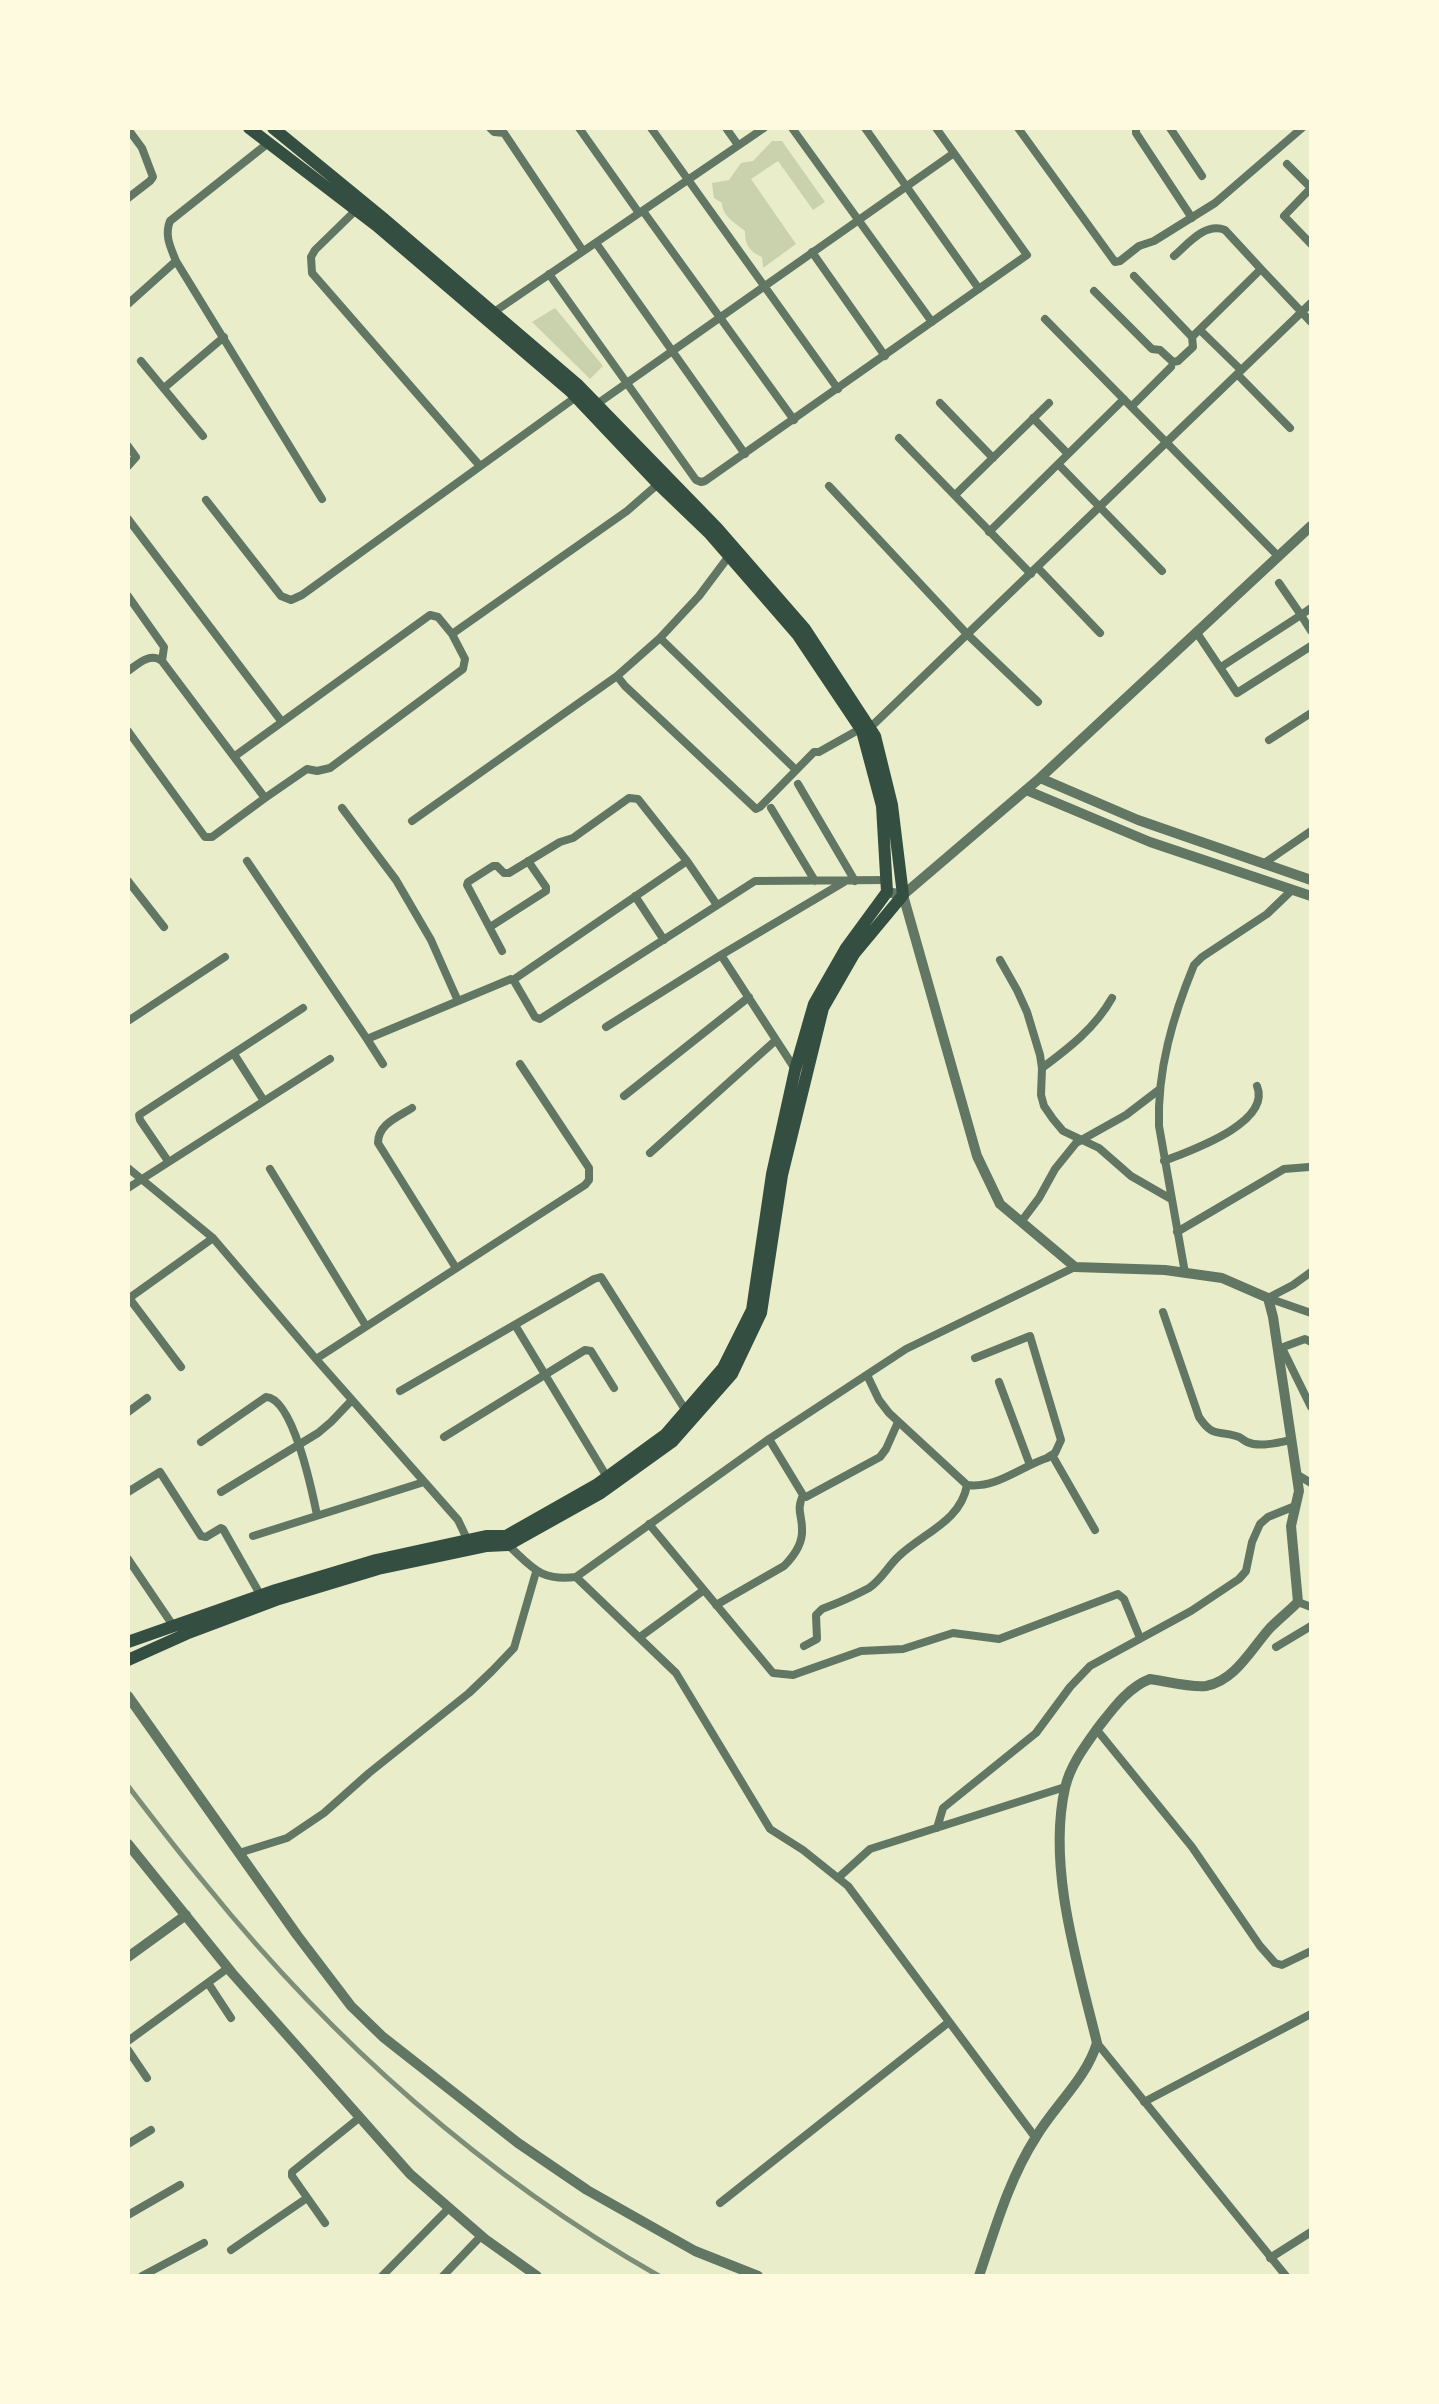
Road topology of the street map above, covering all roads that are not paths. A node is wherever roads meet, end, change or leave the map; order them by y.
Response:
1 (249, 128) edge
2 (273, 128) edge
3 (490, 128) edge
4 (513, 128) edge
5 (579, 128) edge
6 (651, 128) edge
7 (726, 128) edge
8 (764, 128) edge
9 (792, 128) edge
10 (865, 128) edge
11 (936, 128) edge
12 (1018, 128) edge
13 (1136, 128) edge
14 (1170, 128) edge
15 (1286, 128) edge
16 (1302, 128) edge
17 (128, 129) edge
18 (504, 133) junction
19 (1293, 137) junction
20 (267, 144) junction
21 (738, 145) junction
22 (954, 153) junction
23 (1287, 164) dead end
24 (1202, 176) dead end
25 (687, 180) junction
26 (907, 186) junction
27 (1311, 188) edge
28 (129, 195) edge
29 (356, 210) junction
30 (641, 212) junction
31 (1192, 218) junction
32 (858, 220) junction
33 (596, 243) junction
34 (1311, 244) edge
35 (583, 251) junction
36 (812, 252) junction
37 (1174, 256) dead end
38 (176, 261) junction
39 (1261, 269) junction
40 (549, 274) junction
41 (1134, 276) dead end
42 (764, 285) junction
43 (979, 289) junction
44 (1094, 291) dead end
45 (1311, 303) edge
46 (128, 304) edge
47 (494, 312) junction
48 (1302, 312) junction
49 (719, 317) junction
50 (1045, 319) dead end
51 (932, 322) junction
52 (1311, 322) edge
53 (1200, 330) junction
54 (224, 337) junction
55 (1192, 337) junction
56 (672, 351) junction
57 (885, 356) junction
58 (141, 361) dead end
59 (1171, 367) dead end
60 (1239, 372) junction
61 (626, 383) junction
62 (164, 388) junction
63 (838, 389) junction
64 (574, 391) junction
65 (940, 403) dead end
66 (1049, 403) dead end
67 (1128, 403) junction
68 (597, 404) junction
69 (1033, 418) junction
70 (794, 420) junction
71 (1290, 428) dead end
72 (203, 436) dead end
73 (899, 438) dead end
74 (1165, 443) junction
75 (128, 446) edge
76 (745, 454) junction
77 (1068, 454) junction
78 (993, 458) junction
79 (1058, 464) junction
80 (128, 466) edge
81 (480, 466) junction
82 (658, 484) junction
83 (829, 486) dead end
84 (955, 495) junction
85 (322, 499) dead end
86 (206, 500) dead end
87 (1100, 506) junction
88 (128, 519) edge
89 (1311, 526) edge
90 (989, 532) junction
91 (729, 556) junction
92 (1279, 557) junction
93 (1034, 570) junction
94 (1162, 571) dead end
95 (1279, 583) dead end
96 (128, 596) edge
97 (1311, 608) edge
98 (1301, 615) junction
99 (1311, 631) edge
100 (1100, 633) dead end
101 (1197, 633) junction
102 (452, 634) junction
103 (967, 634) junction
104 (660, 638) junction
105 (1311, 646) edge
106 (162, 661) junction
107 (1221, 667) junction
108 (128, 671) edge
109 (617, 676) junction
110 (1038, 702) dead end
111 (1311, 713) edge
112 (282, 722) junction
113 (864, 729) junction
114 (128, 731) edge
115 (1269, 740) dead end
116 (235, 756) junction
117 (795, 769) junction
118 (1040, 778) junction
119 (798, 784) dead end
120 (1026, 790) junction
121 (265, 798) junction
122 (342, 808) dead end
123 (771, 808) dead end
124 (412, 821) dead end
125 (1311, 831) edge
126 (247, 861) dead end
127 (528, 861) junction
128 (687, 861) junction
129 (1263, 864) junction
130 (1311, 880) edge
131 (128, 881) edge
132 (815, 881) junction
133 (850, 881) junction
134 (887, 886) junction
135 (1292, 890) junction
136 (903, 895) junction
137 (635, 896) junction
138 (1311, 896) edge
139 (717, 905) junction
140 (164, 927) dead end
141 (490, 927) junction
142 (664, 940) junction
143 (502, 951) dead end
144 (721, 955) junction
145 (225, 957) dead end
146 (1000, 960) dead end
147 (513, 980) junction
148 (749, 997) junction
149 (1112, 998) dead end
150 (458, 1001) junction
151 (303, 1008) dead end
152 (128, 1021) edge
153 (606, 1027) dead end
154 (367, 1039) junction
155 (776, 1040) junction
156 (234, 1054) junction
157 (330, 1059) dead end
158 (383, 1064) dead end
159 (520, 1064) dead end
160 (1042, 1068) junction
161 (795, 1070) junction
162 (1257, 1086) dead end
163 (1160, 1089) junction
164 (624, 1096) dead end
165 (264, 1101) junction
166 (412, 1108) dead end
167 (1081, 1140) junction
168 (650, 1153) dead end
169 (168, 1161) junction
170 (1164, 1161) junction
171 (1309, 1167) dead end
172 (128, 1168) edge
173 (270, 1169) dead end
174 (141, 1179) junction
175 (128, 1188) edge
176 (1171, 1199) junction
177 (1021, 1222) junction
178 (1177, 1232) junction
179 (213, 1238) junction
180 (1075, 1267) junction
181 (456, 1268) junction
182 (1311, 1272) edge
183 (1185, 1273) junction
184 (1268, 1298) junction
185 (129, 1299) edge
186 (1163, 1312) dead end
187 (1311, 1313) edge
188 (515, 1325) junction
189 (366, 1326) junction
190 (1311, 1342) edge
191 (1280, 1348) junction
192 (975, 1358) dead end
193 (316, 1359) junction
194 (181, 1367) dead end
195 (545, 1374) junction
196 (867, 1375) junction
197 (999, 1382) dead end
198 (614, 1388) dead end
199 (400, 1391) dead end
200 (147, 1398) dead end
201 (352, 1400) junction
202 (1311, 1407) edge
203 (686, 1411) junction
204 (128, 1412) edge
205 (898, 1422) junction
206 (444, 1437) dead end
207 (769, 1439) junction
208 (1292, 1440) junction
209 (201, 1442) dead end
210 (299, 1445) junction
211 (1052, 1455) junction
212 (1030, 1465) junction
213 (1296, 1474) junction
214 (607, 1477) junction
215 (424, 1482) junction
216 (1311, 1483) edge
217 (967, 1485) junction
218 (128, 1492) edge
219 (221, 1492) dead end
220 (803, 1495) junction
221 (1295, 1506) junction
222 (317, 1515) junction
223 (649, 1524) junction
224 (1095, 1530) dead end
225 (253, 1536) dead end
226 (469, 1545) junction
227 (508, 1545) junction
228 (128, 1559) edge
229 (536, 1572) junction
230 (576, 1577) junction
231 (704, 1590) junction
232 (261, 1596) junction
233 (1298, 1602) junction
234 (716, 1605) junction
235 (1311, 1607) edge
236 (1311, 1626) edge
237 (174, 1627) junction
238 (640, 1637) junction
239 (1140, 1638) junction
240 (128, 1642) edge
241 (804, 1646) dead end
242 (1276, 1647) dead end
243 (128, 1660) edge
244 (128, 1696) edge
245 (1097, 1730) junction
246 (1065, 1787) junction
247 (937, 1828) junction
248 (128, 1844) edge
249 (239, 1853) junction
250 (838, 1878) junction
251 (186, 1915) junction
252 (1311, 1951) edge
253 (128, 1957) edge
254 (228, 1968) junction
255 (208, 1983) junction
256 (1311, 2014) edge
257 (231, 2018) dead end
258 (949, 2022) junction
259 (128, 2041) edge
260 (1097, 2043) junction
261 (128, 2050) edge
262 (147, 2078) dead end
263 (1144, 2102) junction
264 (359, 2118) junction
265 (151, 2130) dead end
266 (1035, 2137) junction
267 (128, 2144) edge
268 (180, 2185) dead end
269 (307, 2198) junction
270 (720, 2203) dead end
271 (449, 2208) junction
272 (128, 2215) edge
273 (325, 2223) dead end
274 (1311, 2232) edge
275 (481, 2236) junction
276 (204, 2243) dead end
277 (231, 2250) dead end
278 (1270, 2258) junction
279 (1281, 2274) edge
280 (142, 2276) edge
281 (382, 2276) edge
282 (443, 2276) edge
283 (537, 2276) edge
284 (758, 2276) edge
285 (979, 2276) edge

1 - 20 main road
2 - 47 main road
3 - 18 street
4 - 18 street
5 - 30 street
6 - 25 street
7 - 21 street
8 - 21 street
9 - 32 street
10 - 26 street
11 - 22 street
12 - 31 street
13 - 31 street
14 - 24 street
15 - 19 street
16 - 19 street
17 - 28 street
18 - 35 street
19 - 31 street
20 - 29 main road
20 - 38 street
21 - 25 street
22 - 26 street
22 - 43 street
23 - 27 street
25 - 30 street
25 - 42 street
26 - 32 street
26 - 43 street
27 - 34 street
29 - 64 main road
29 - 81 street
30 - 33 street
30 - 49 street
32 - 36 street
32 - 51 street
33 - 35 street
33 - 56 street
35 - 40 street
36 - 42 street
36 - 57 street
37 - 39 street
38 - 46 street
38 - 54 street
39 - 48 street
39 - 53 street
40 - 47 street
40 - 61 street
41 - 55 street
42 - 49 street
42 - 63 street
43 - 51 street
44 - 55 street
45 - 48 street
47 - 64 main road
48 - 52 street
48 - 60 street
49 - 56 street
49 - 70 street
50 - 67 street
51 - 57 street
53 - 55 street
53 - 60 street
54 - 62 street
54 - 85 street
56 - 61 street
56 - 76 street
57 - 63 street
58 - 62 street
59 - 67 street
60 - 71 street
60 - 74 street
61 - 68 street
61 - 76 street
62 - 72 street
63 - 70 street
64 - 68 main road
64 - 81 street
64 - 82 main road
65 - 78 street
66 - 69 street
67 - 74 street
67 - 77 street
68 - 113 main road
69 - 77 street
69 - 78 street
70 - 76 street
73 - 84 street
74 - 87 street
74 - 92 street
75 - 80 street
77 - 79 street
78 - 84 street
79 - 87 street
79 - 90 street
81 - 86 street
82 - 91 main road
82 - 102 street
83 - 103 street
84 - 90 street
87 - 93 street
87 - 94 street
88 - 112 street
89 - 92 street
90 - 93 street
91 - 104 street
91 - 113 main road
92 - 101 street
93 - 100 street
93 - 103 street
95 - 98 street
96 - 106 street
97 - 98 street
98 - 99 street
98 - 107 street
101 - 107 street
101 - 118 street
102 - 112 street
102 - 121 street
103 - 110 street
103 - 113 street
104 - 109 street
104 - 117 street
105 - 107 street
106 - 108 street
106 - 116 street
109 - 117 street
109 - 124 street
111 - 115 street
112 - 116 street
113 - 117 street
113 - 134 main road
113 - 136 main road
114 - 121 street
116 - 121 street
118 - 120 street
118 - 129 street
119 - 133 street
120 - 135 street
120 - 136 street
122 - 150 street
123 - 132 street
125 - 129 street
126 - 154 street
127 - 128 street
127 - 141 street
127 - 141 street
128 - 137 street
128 - 139 street
129 - 130 street
131 - 140 street
132 - 133 street
132 - 139 street
133 - 134 street
133 - 144 street
134 - 136 street
134 - 161 main road
135 - 138 street
135 - 163 street
136 - 177 street
136 - 227 main road
137 - 142 street
137 - 147 street
139 - 142 street
141 - 143 street
142 - 147 street
144 - 148 street
144 - 153 street
145 - 152 street
146 - 160 street
147 - 150 street
148 - 155 street
148 - 164 street
149 - 160 street
150 - 154 street
151 - 156 street
154 - 158 street
155 - 161 street
155 - 168 street
156 - 165 street
156 - 169 street
157 - 165 street
159 - 181 street
160 - 167 street
161 - 203 main road
162 - 170 street
163 - 167 street
163 - 170 street
165 - 169 street
166 - 181 street
167 - 176 street
167 - 177 street
169 - 174 street
170 - 176 street
171 - 178 street
172 - 174 street
173 - 189 street
174 - 175 street
174 - 179 street
176 - 178 street
177 - 180 street
178 - 183 street
179 - 185 street
179 - 193 street
180 - 183 street
180 - 196 street
181 - 189 street
182 - 184 street
183 - 184 street
184 - 187 street
184 - 191 street
185 - 194 street
186 - 208 street
188 - 195 street
188 - 199 street
188 - 203 street
189 - 193 street
190 - 191 street
191 - 202 street
191 - 208 street
192 - 211 street
193 - 201 street
195 - 198 street
195 - 206 street
195 - 214 street
196 - 205 street
196 - 207 street
197 - 212 street
200 - 204 street
201 - 210 street
201 - 215 street
203 - 214 main road
205 - 217 street
205 - 220 street
207 - 220 street
207 - 223 street
208 - 213 street
209 - 210 street
210 - 219 street
210 - 222 street
211 - 212 street
211 - 224 street
212 - 217 street
213 - 216 street
213 - 221 street
214 - 226 main road
215 - 222 street
215 - 226 street
217 - 241 street
218 - 232 street
220 - 234 street
221 - 233 street
221 - 239 street
222 - 225 street
223 - 230 street
223 - 231 street
226 - 227 main road
226 - 232 main road
226 - 243 main road
227 - 229 street
228 - 237 street
229 - 230 street
229 - 249 street
230 - 238 street
231 - 234 street
231 - 238 street
232 - 237 main road
233 - 235 street
233 - 245 street
234 - 239 street
236 - 242 street
237 - 240 main road
238 - 250 street
239 - 247 street
244 - 249 street
245 - 246 street
245 - 252 street
246 - 247 street
246 - 260 street
247 - 250 street
248 - 251 street
249 - 284 street
250 - 258 street
251 - 253 street
251 - 254 street
254 - 255 street
254 - 264 street
255 - 257 street
255 - 259 street
256 - 263 street
258 - 266 street
258 - 270 street
260 - 263 street
260 - 266 street
261 - 262 street
263 - 278 street
264 - 269 street
264 - 271 street
265 - 267 street
266 - 285 street
268 - 272 street
269 - 273 street
269 - 277 street
271 - 275 street
271 - 281 street
274 - 278 street
275 - 282 street
275 - 283 street
276 - 280 street
278 - 279 street

